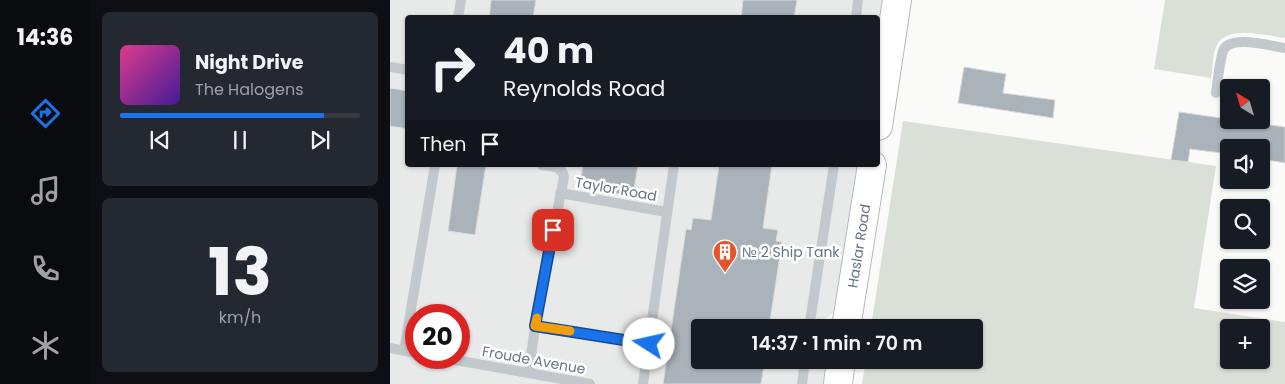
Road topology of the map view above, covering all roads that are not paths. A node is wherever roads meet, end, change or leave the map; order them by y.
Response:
1 (461, 0) edge
2 (858, 0) edge
3 (897, 0) edge
4 (458, 15) edge
5 (856, 15) edge
6 (1285, 48) edge
7 (390, 68) edge
8 (405, 70) edge
9 (1216, 93) dead end
10 (880, 113) edge
11 (435, 167) edge
12 (553, 167) edge
13 (674, 167) edge
14 (834, 167) edge
15 (872, 167) edge
16 (560, 192) junction
17 (666, 212) junction
18 (811, 319) edge
19 (847, 319) edge
20 (535, 326) junction
21 (649, 344) junction
22 (390, 348) edge
23 (404, 351) joint
24 (470, 362) edge
25 (804, 369) edge
26 (840, 369) edge
27 (529, 372) junction
28 (590, 384) edge
29 (643, 384) edge
30 (802, 384) edge
31 (838, 384) edge

1 - 4 lane
2 - 5 lane
3 - 10 street
6 - 9 lane
7 - 8 lane
11 - 23 lane
12 - 16 lane
13 - 17 lane, Taylor Road
14 - 18 lane
15 - 19 street, Haslar Road
16 - 17 lane, Taylor Road
16 - 20 lane
17 - 21 lane, Taylor Road
20 - 21 lane
20 - 27 lane
21 - 29 lane, Taylor Road
22 - 23 lane
24 - 27 lane, Froude Avenue
25 - 30 lane
26 - 31 street
27 - 28 lane, Froude Avenue

